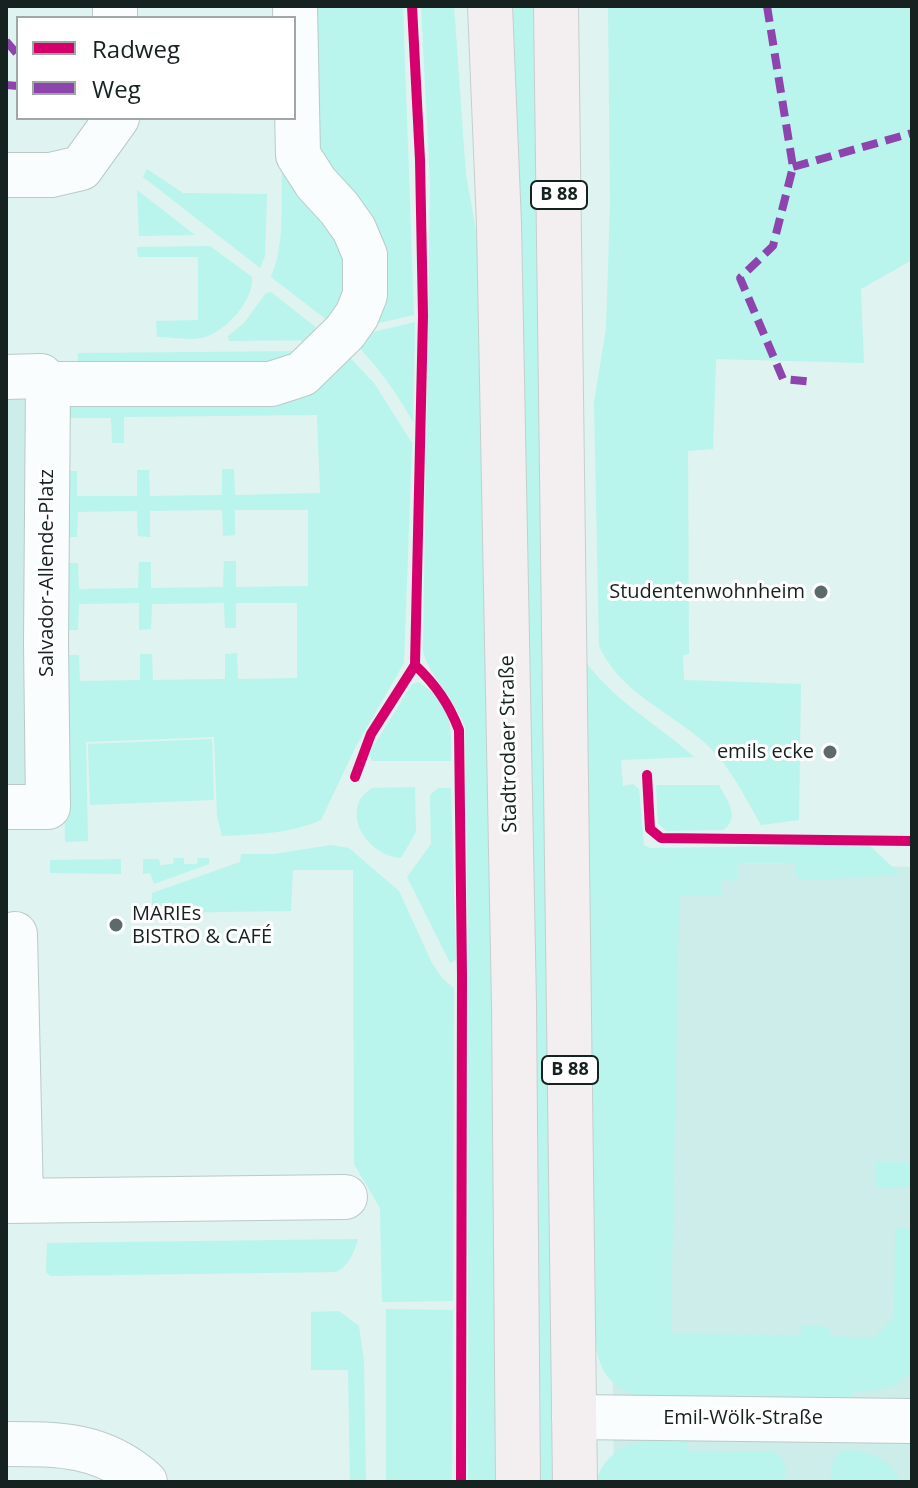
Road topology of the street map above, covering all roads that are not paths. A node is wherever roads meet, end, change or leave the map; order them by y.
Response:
1 (490, 6) edge
2 (556, 6) edge
3 (296, 56) edge
4 (116, 120) edge
5 (6, 175) edge
6 (27, 381) edge
7 (27, 807) edge
8 (15, 934) dead end
9 (345, 1197) dead end
10 (13, 1201) edge
11 (574, 1417) junction
12 (912, 1421) edge
13 (6, 1444) edge
14 (145, 1482) edge
15 (518, 1482) edge
16 (575, 1482) edge

1 - 15 main road, Stadtrodaer Straße / B 88
2 - 11 main road, B 88
3 - 6 street
4 - 5 street
6 - 7 street, Salvador-Allende-Platz
8 - 10 street
9 - 10 street
11 - 12 street, Emil-Wölk-Straße
11 - 16 main road, B 88
13 - 14 street

